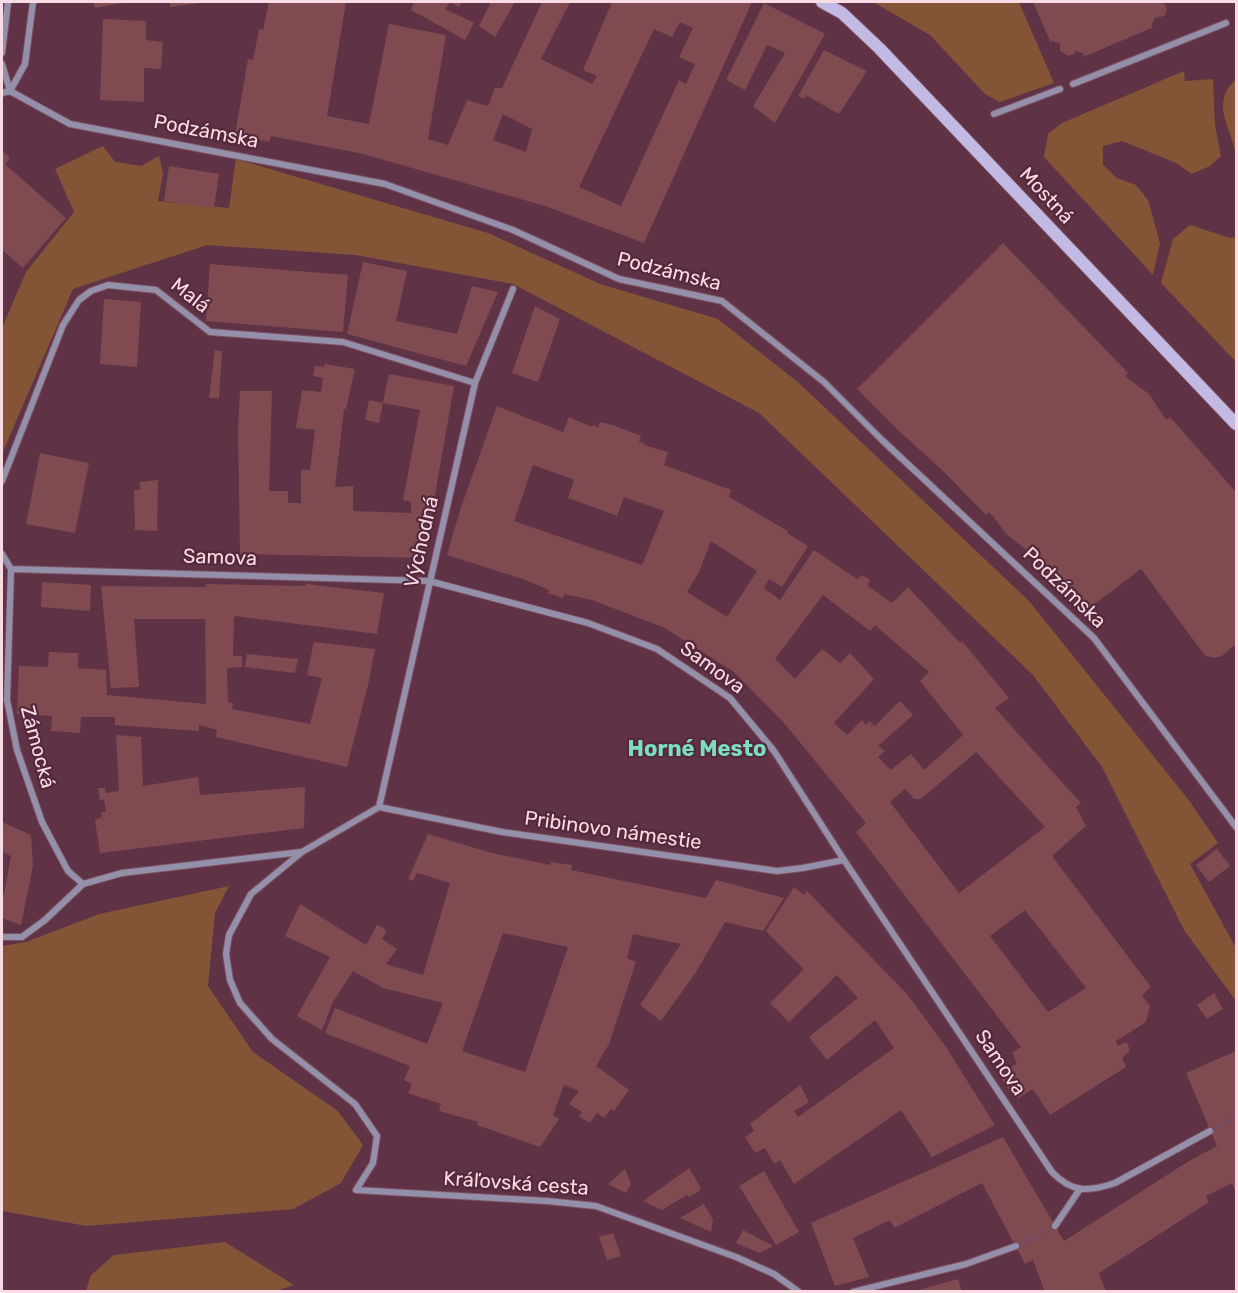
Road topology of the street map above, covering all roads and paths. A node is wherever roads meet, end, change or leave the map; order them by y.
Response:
1 (8, 2) edge
2 (33, 2) edge
3 (822, 2) edge
4 (1226, 23) dead end
5 (2, 53) edge
6 (2, 64) edge
7 (1072, 84) dead end
8 (1060, 89) dead end
9 (10, 91) junction
10 (2, 93) edge
11 (994, 114) dead end
12 (513, 289) dead end
13 (475, 383) junction
14 (1236, 424) edge
15 (2, 481) edge
16 (2, 554) edge
17 (11, 569) junction
18 (429, 581) junction
19 (379, 807) junction
20 (1236, 827) edge
21 (302, 852) junction
22 (844, 860) junction
23 (83, 884) junction
24 (2, 937) edge
25 (1210, 1131) tunnel mouth
26 (1080, 1189) junction
27 (1055, 1226) tunnel mouth
28 (1016, 1246) tunnel mouth
29 (799, 1292) edge
30 (853, 1292) edge

1 - 5 street
2 - 9 street
3 - 14 street, Mostná
4 - 7 street
6 - 9 street
8 - 11 street
9 - 10 street
9 - 20 street, Podzámska
12 - 13 street, Východná
13 - 15 street, Malá
13 - 18 street, Východná
16 - 17 street
17 - 18 street, Samova
17 - 23 street, Zámocká
18 - 19 street, Východná
18 - 22 street, Samova
19 - 21 street
19 - 22 street, Pribinovo námestie
21 - 23 street
21 - 29 street, Kráľovská cesta
22 - 26 street, Samova
23 - 24 street
25 - 26 street
26 - 27 street
28 - 30 street

